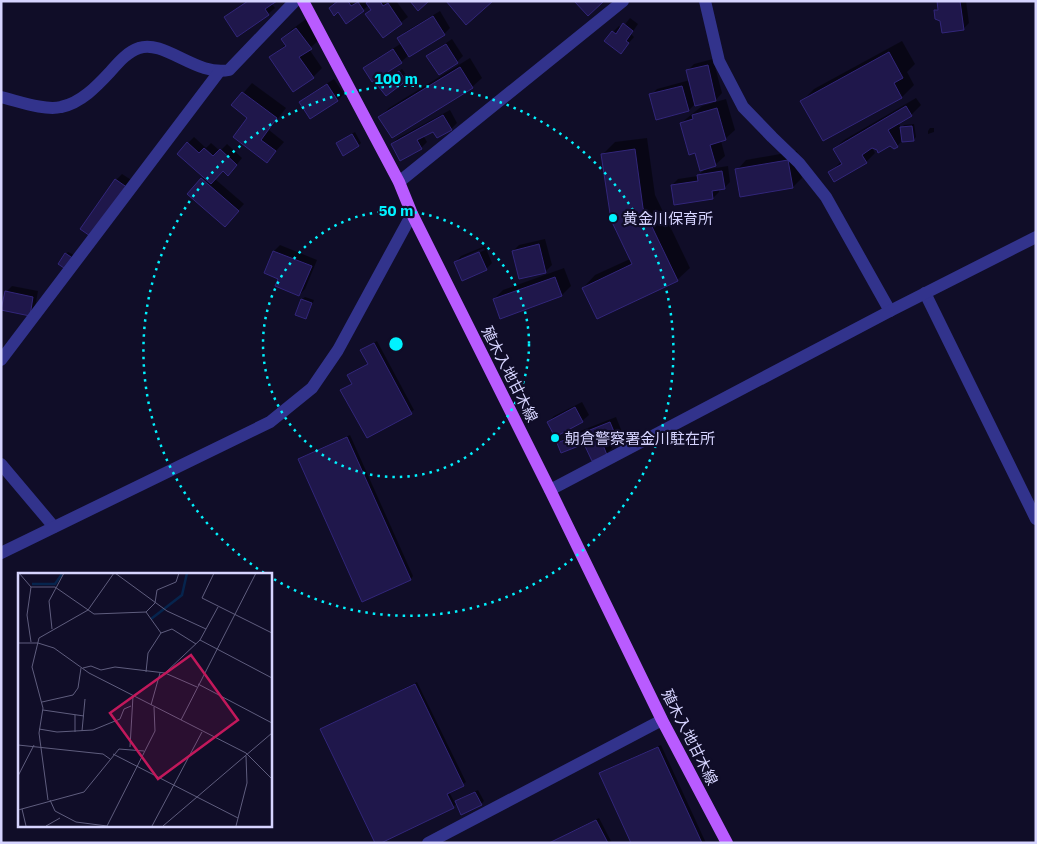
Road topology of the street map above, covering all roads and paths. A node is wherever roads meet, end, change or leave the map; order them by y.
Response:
1 (295, 1) edge
2 (303, 1) edge
3 (623, 1) edge
4 (705, 1) edge
5 (219, 72) junction
6 (1, 98) edge
7 (399, 182) junction
8 (412, 214) junction
9 (1036, 237) edge
10 (925, 293) junction
11 (890, 312) junction
12 (1, 360) edge
13 (1, 464) edge
14 (550, 490) junction
15 (1036, 518) edge
16 (54, 527) junction
17 (1, 553) edge
18 (662, 720) junction
19 (428, 843) edge
20 (727, 843) edge

1 - 5 street
2 - 7 main road, 殖木入地甘木線
3 - 7 street
4 - 11 street
5 - 6 street
5 - 12 street
7 - 8 main road, 殖木入地甘木線
8 - 14 main road, 殖木入地甘木線
8 - 16 street
9 - 10 street
10 - 11 street
10 - 15 street
11 - 14 street
13 - 16 street
14 - 18 main road, 殖木入地甘木線
16 - 17 street
18 - 19 street
18 - 20 main road, 殖木入地甘木線

